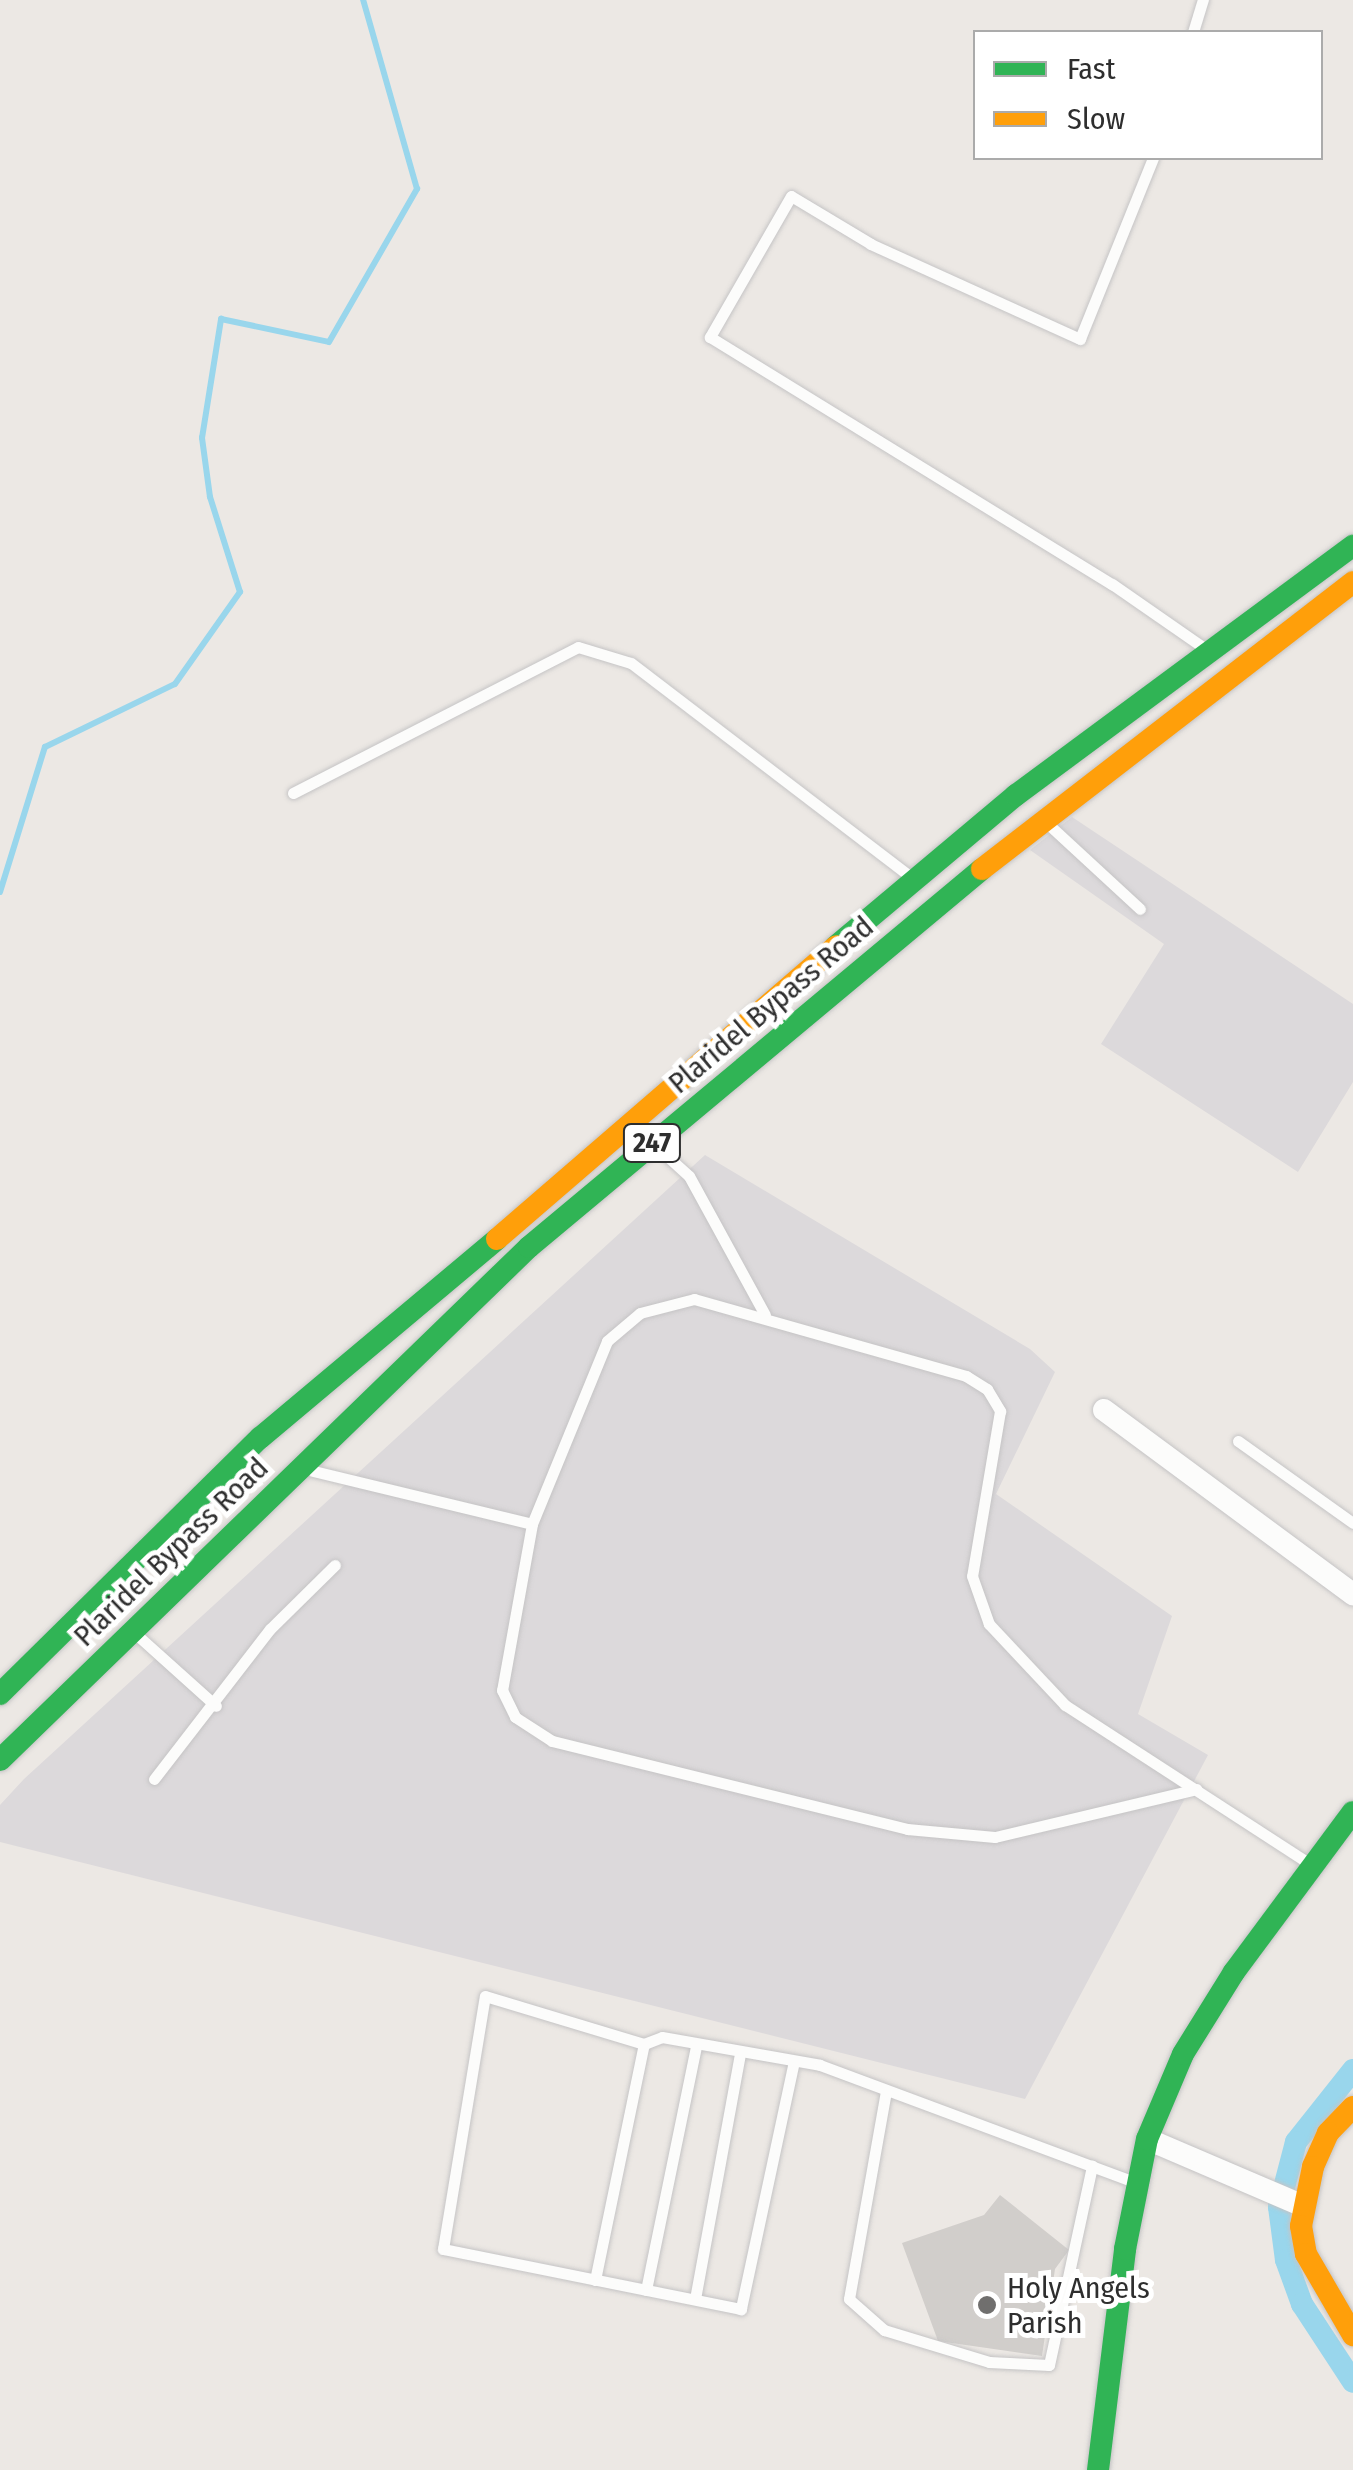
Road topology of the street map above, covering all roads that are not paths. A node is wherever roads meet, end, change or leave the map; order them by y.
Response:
1 (1203, 0) edge
2 (1194, 30) edge
3 (1152, 160) edge
4 (1353, 546) edge
5 (1353, 582) edge
6 (1212, 654) junction
7 (293, 792) dead end
8 (1016, 796) junction
9 (1042, 819) junction
10 (914, 879) junction
11 (1140, 910) dead end
12 (626, 1122) junction
13 (652, 1143) junction
14 (765, 1314) junction
15 (1104, 1410) dead end
16 (1238, 1442) dead end
17 (299, 1468) junction
18 (1353, 1523) edge
19 (532, 1524) junction
20 (335, 1566) dead end
21 (1353, 1594) edge
22 (92, 1598) junction
23 (133, 1633) junction
24 (0, 1694) edge
25 (216, 1706) junction
26 (0, 1760) edge
27 (154, 1779) dead end
28 (1196, 1789) junction
29 (1353, 1812) edge
30 (1313, 1866) junction
31 (644, 2044) junction
32 (696, 2046) junction
33 (740, 2056) junction
34 (794, 2061) junction
35 (886, 2091) junction
36 (1353, 2107) edge
37 (1147, 2139) junction
38 (1092, 2166) junction
39 (1136, 2182) junction
40 (1287, 2201) junction
41 (596, 2280) junction
42 (646, 2290) junction
43 (695, 2300) junction
44 (1353, 2336) edge
45 (1098, 2470) edge

1 - 2 lane
3 - 6 lane
4 - 6 main road, Plaridel Bypass Road / 247
5 - 9 main road, Plaridel Bypass Road / 247
6 - 8 main road, Plaridel Bypass Road / 247
7 - 10 lane
8 - 9 lane
8 - 10 main road, Plaridel Bypass Road / 247
9 - 11 lane
9 - 13 main road, Plaridel Bypass Road / 247
10 - 12 main road, Plaridel Bypass Road / 247
12 - 13 lane
12 - 22 main road, Plaridel Bypass Road / 247
13 - 14 lane
13 - 17 main road, Plaridel Bypass Road / 247
14 - 19 lane
14 - 28 lane
15 - 21 street
16 - 18 lane
17 - 19 lane
17 - 23 main road, Plaridel Bypass Road / 247
19 - 28 lane
20 - 25 lane
22 - 23 main road
22 - 24 main road, Plaridel Bypass Road / 247
23 - 25 lane
23 - 26 main road, Plaridel Bypass Road / 247
25 - 27 lane
28 - 30 lane
29 - 30 main road
30 - 37 main road
31 - 32 lane
31 - 41 lane
31 - 41 lane
32 - 33 lane
32 - 42 lane
33 - 34 lane
33 - 43 lane
34 - 35 lane
34 - 43 lane
35 - 38 lane
35 - 38 lane
36 - 40 main road
37 - 39 main road
37 - 40 street
38 - 39 lane
39 - 45 main road
40 - 44 main road
41 - 42 lane
42 - 43 lane

